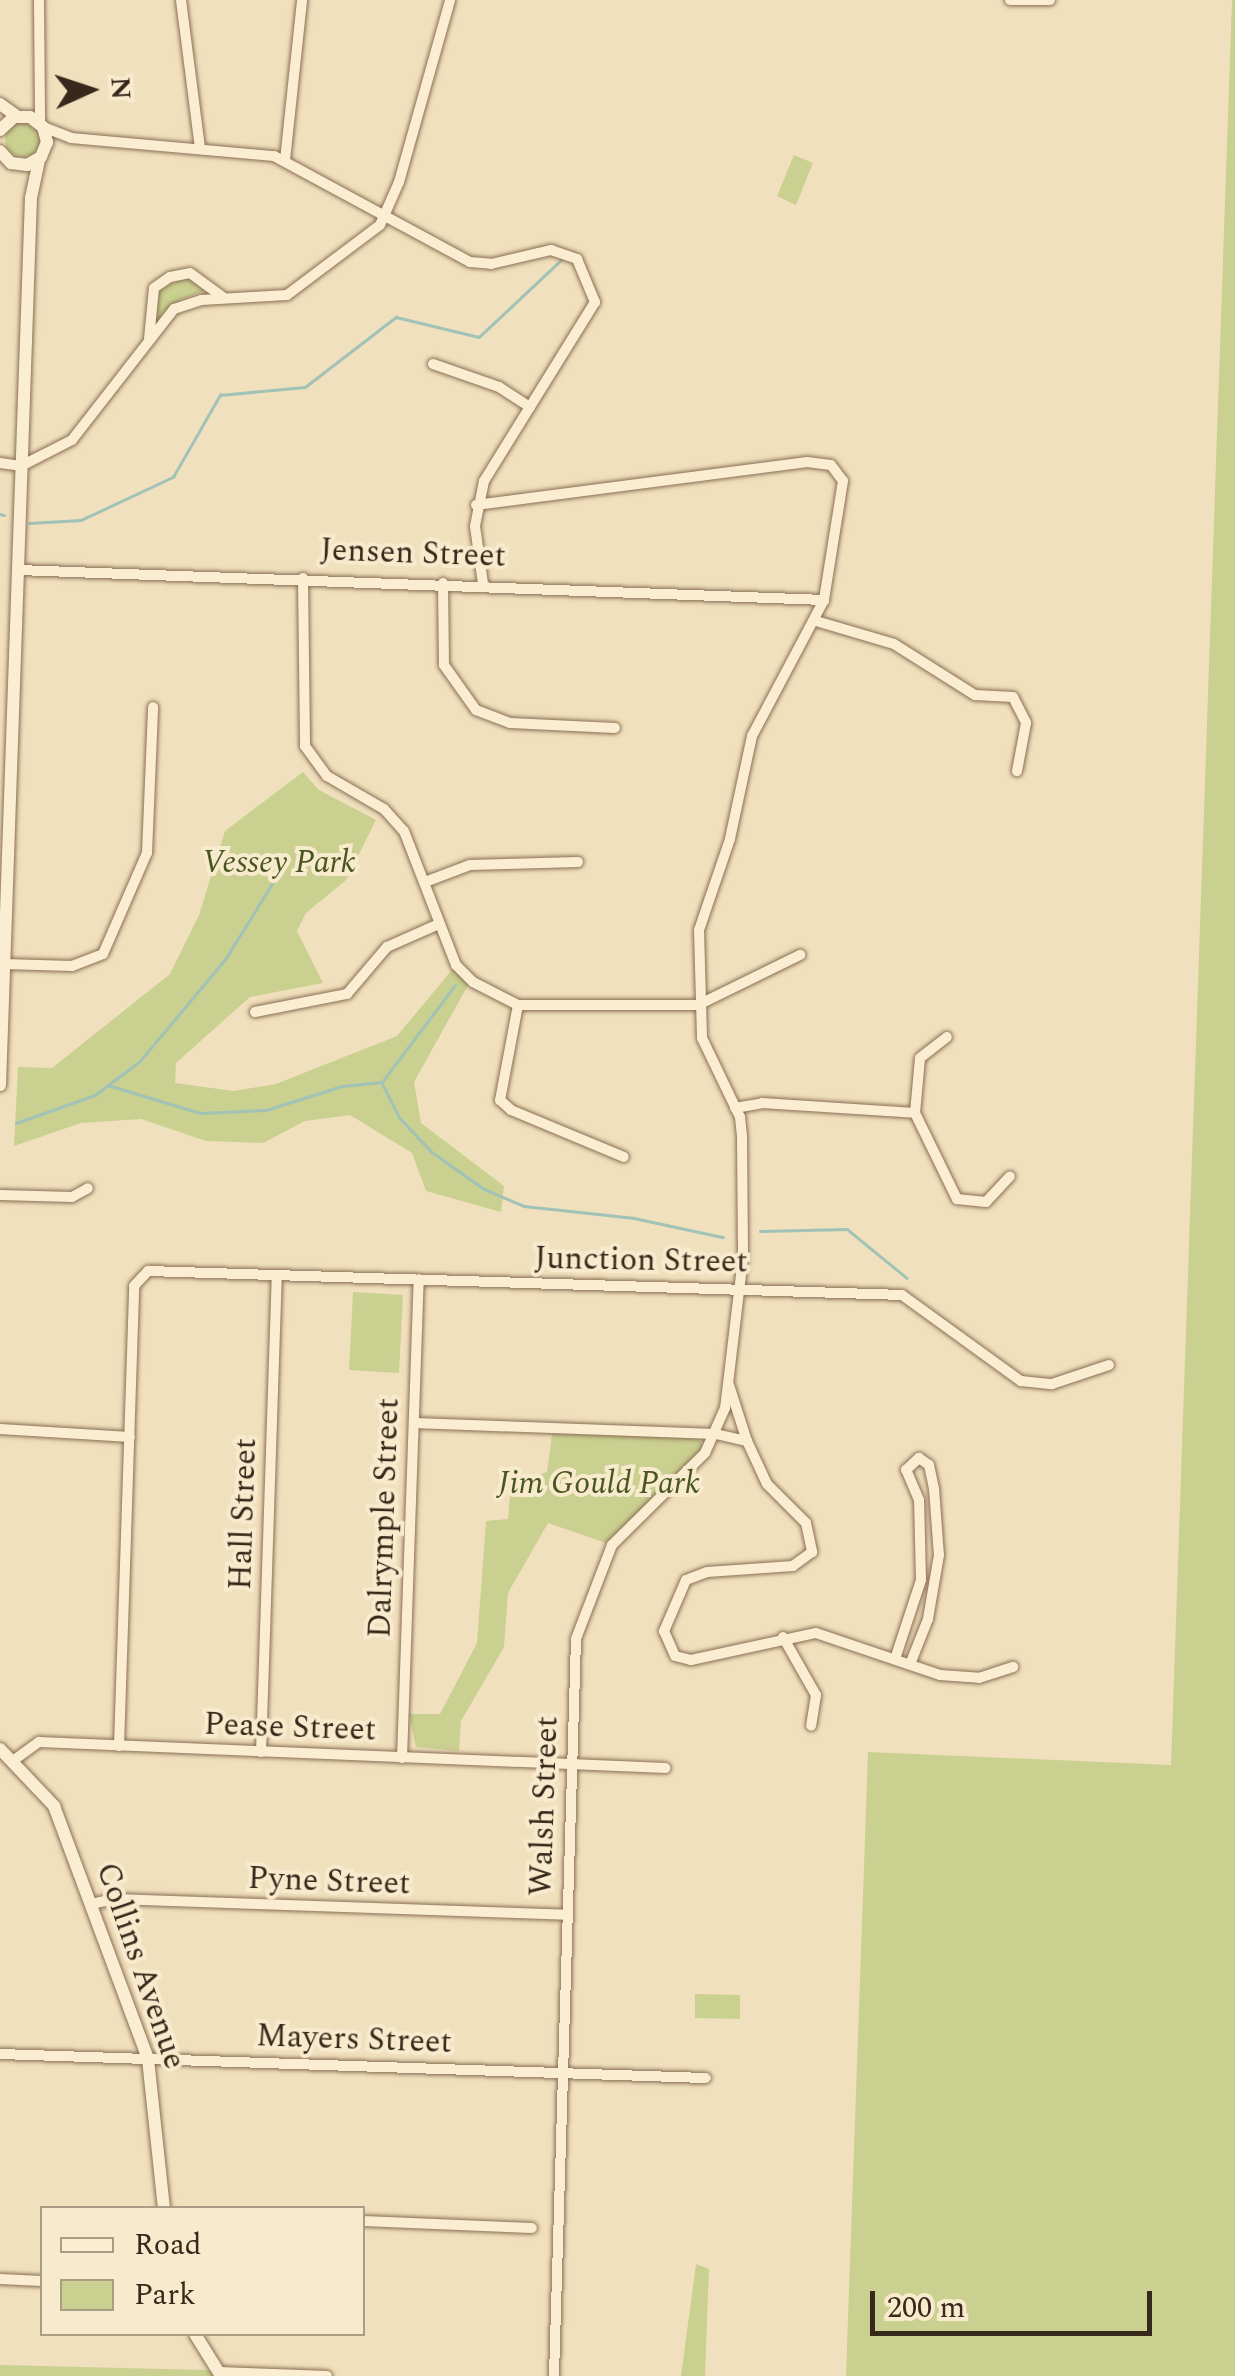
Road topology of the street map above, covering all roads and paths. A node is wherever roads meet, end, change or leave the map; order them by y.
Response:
1 (39, 0) edge
2 (182, 0) edge
3 (302, 0) edge
4 (450, 0) edge
5 (1010, 0) edge
6 (1050, 0) edge
7 (35, 89) junction
8 (0, 104) edge
9 (20, 116) junction
10 (1, 125) edge
11 (41, 125) junction
12 (71, 138) junction
13 (200, 148) junction
14 (41, 157) junction
15 (5, 158) edge
16 (285, 160) junction
17 (30, 198) junction
18 (386, 214) junction
19 (224, 298) junction
20 (149, 339) junction
21 (433, 364) dead end
22 (530, 407) junction
23 (0, 463) edge
24 (22, 466) junction
25 (476, 505) junction
26 (0, 569) edge
27 (18, 570) junction
28 (303, 578) junction
29 (443, 583) junction
30 (483, 584) junction
31 (824, 600) junction
32 (816, 621) junction
33 (153, 706) dead end
34 (615, 728) dead end
35 (1017, 771) dead end
36 (578, 862) dead end
37 (425, 882) junction
38 (4, 894) edge
39 (439, 924) junction
40 (800, 954) dead end
41 (4, 964) junction
42 (518, 1005) junction
43 (698, 1005) junction
44 (255, 1012) dead end
45 (947, 1037) dead end
46 (0, 1086) edge
47 (735, 1108) junction
48 (915, 1113) junction
49 (624, 1157) dead end
50 (1010, 1176) dead end
51 (88, 1188) dead end
52 (0, 1195) edge
53 (277, 1278) junction
54 (419, 1280) junction
55 (737, 1288) junction
56 (1109, 1366) dead end
57 (729, 1384) junction
58 (414, 1423) junction
59 (0, 1429) edge
60 (716, 1434) junction
61 (130, 1437) junction
62 (748, 1441) junction
63 (783, 1637) junction
64 (896, 1656) junction
65 (911, 1662) junction
66 (1013, 1667) dead end
67 (811, 1726) dead end
68 (119, 1746) junction
69 (261, 1752) junction
70 (5, 1755) edge
71 (402, 1758) junction
72 (570, 1764) junction
73 (665, 1768) dead end
74 (91, 1904) junction
75 (567, 1915) junction
76 (0, 2054) edge
77 (148, 2059) junction
78 (562, 2070) junction
79 (706, 2078) dead end
80 (164, 2206) edge
81 (365, 2221) edge
82 (532, 2228) dead end
83 (0, 2279) edge
84 (40, 2280) edge
85 (196, 2336) edge
86 (220, 2374) edge
87 (327, 2376) edge
88 (554, 2376) edge

1 - 7 street
2 - 13 street
3 - 16 street
4 - 18 street
5 - 6 street
7 - 9 street
7 - 11 street
8 - 9 street
9 - 10 street
9 - 11 street
11 - 12 street
11 - 14 street
12 - 13 street
12 - 14 street
13 - 16 street
14 - 15 street
14 - 17 street
15 - 17 street
16 - 18 street
17 - 24 street
18 - 19 street
18 - 22 street
19 - 20 street
19 - 20 street
20 - 24 street
21 - 22 street
22 - 25 street
23 - 24 street
24 - 27 street
25 - 30 street
25 - 31 street, Walsh Street
26 - 27 street, Jensen Street
27 - 28 street, Jensen Street
27 - 38 street
28 - 29 street, Jensen Street
28 - 37 street
29 - 30 street, Jensen Street
29 - 34 street
30 - 31 street, Jensen Street
31 - 32 street, Walsh Street
32 - 35 street
32 - 43 street, Walsh Street
33 - 41 street
36 - 37 street
37 - 39 street
38 - 41 street
39 - 42 street
39 - 44 street
40 - 43 street
41 - 46 street
42 - 43 street
42 - 49 street
43 - 47 street, Walsh Street
45 - 48 street
47 - 48 street
47 - 55 street, Walsh Street
48 - 50 street
51 - 52 street
53 - 54 street, Junction Street
53 - 61 street, Junction Street
53 - 69 street, Hall Street
54 - 55 street, Junction Street
54 - 58 street, Dalrymple Street
55 - 56 street, Junction Street
55 - 57 street, Walsh Street
57 - 60 street, Walsh Street
57 - 62 street
58 - 60 street
58 - 71 street, Dalrymple Street
59 - 61 street
60 - 62 street
60 - 72 street, Walsh Street
61 - 68 street
62 - 63 street
63 - 64 street
63 - 67 street
64 - 65 street
64 - 65 street
65 - 66 street
68 - 69 street, Pease Street
68 - 70 street, Pease Street
69 - 71 street, Pease Street
70 - 74 street, Collins Avenue
71 - 72 street, Pease Street
72 - 73 street, Pease Street
72 - 75 street, Walsh Street
74 - 75 street, Pyne Street
74 - 77 street, Collins Avenue
75 - 78 street, Walsh Street
76 - 77 street, Mayers Street
77 - 78 street, Mayers Street
77 - 80 street, Collins Avenue
78 - 79 street, Mayers Street
78 - 88 street, Walsh Street
81 - 82 street
83 - 84 street
85 - 86 street
86 - 87 street

